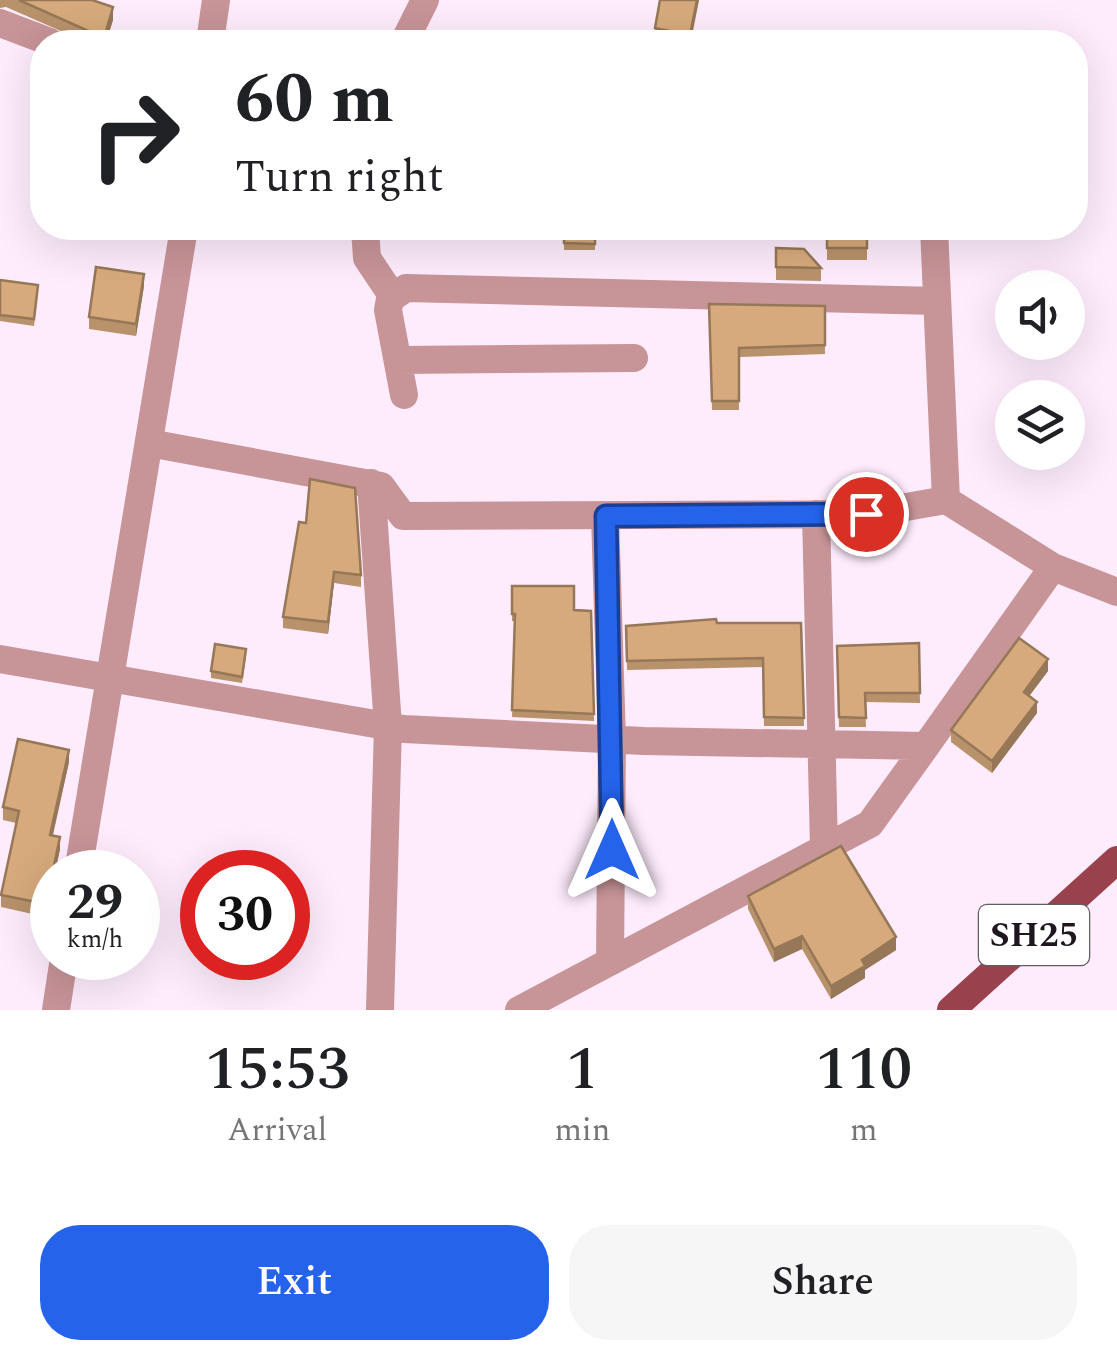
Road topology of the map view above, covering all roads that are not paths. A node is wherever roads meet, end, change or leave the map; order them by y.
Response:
1 (216, 0) edge
2 (425, 0) edge
3 (0, 23) edge
4 (212, 30) edge
5 (410, 30) edge
6 (30, 34) edge
7 (182, 240) edge
8 (366, 240) edge
9 (935, 240) edge
10 (393, 297) junction
11 (938, 301) junction
12 (634, 358) dead end
13 (398, 360) junction
14 (404, 395) dead end
15 (148, 442) junction
16 (371, 484) junction
17 (946, 500) junction
18 (816, 514) junction
19 (606, 516) junction
20 (1053, 566) junction
21 (1117, 592) edge
22 (0, 659) edge
23 (110, 676) junction
24 (388, 726) junction
25 (612, 740) junction
26 (822, 746) junction
27 (926, 746) junction
28 (824, 848) junction
29 (82, 850) edge
30 (1117, 860) edge
31 (610, 961) junction
32 (61, 980) edge
33 (56, 1010) edge
34 (380, 1010) edge
35 (519, 1010) edge
36 (951, 1010) edge

1 - 4 street
2 - 5 street
3 - 6 street
7 - 15 street
8 - 10 street
9 - 11 street
10 - 11 street
10 - 13 street
11 - 17 street
12 - 13 street
13 - 14 street
15 - 16 street
15 - 23 street
16 - 19 street
16 - 24 street
17 - 18 street
17 - 20 street
18 - 19 street
18 - 26 street
19 - 25 street
20 - 21 street
20 - 27 street
22 - 23 street
23 - 24 street
23 - 29 street
24 - 25 street
24 - 34 street
25 - 26 street
25 - 31 street
26 - 27 street
26 - 28 street
27 - 28 street
28 - 31 street
30 - 36 main road, SH25
31 - 35 street
32 - 33 street

